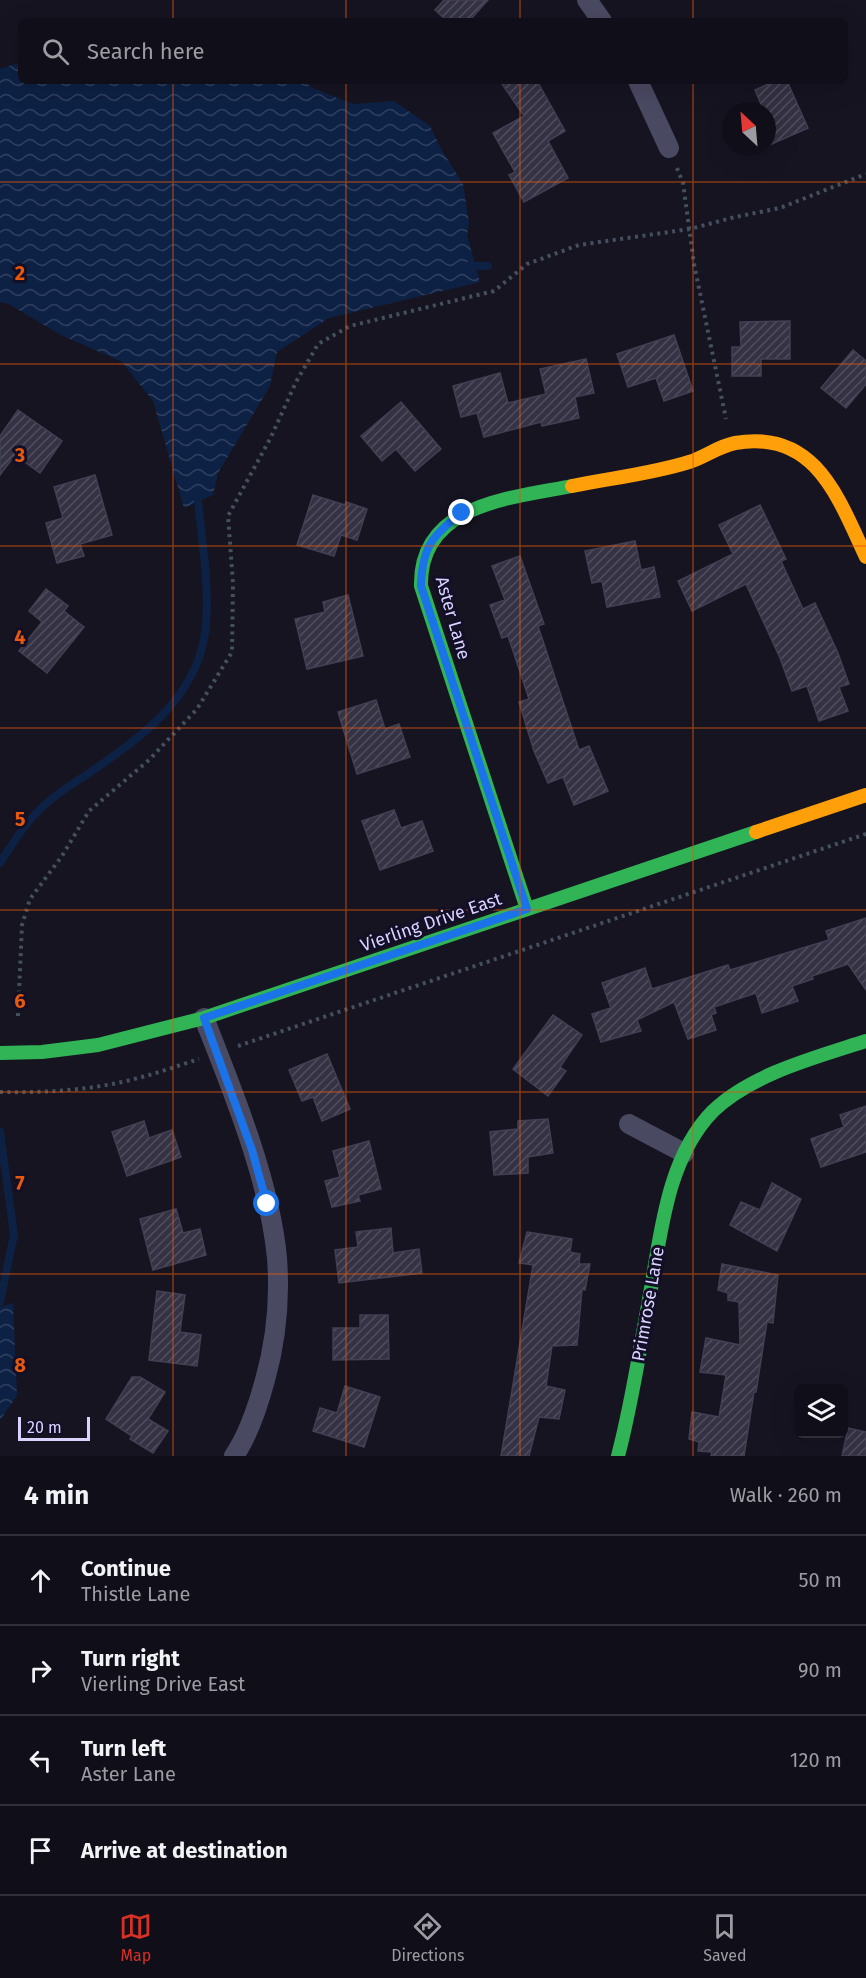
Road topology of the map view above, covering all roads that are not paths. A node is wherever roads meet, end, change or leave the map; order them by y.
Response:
1 (587, 0) edge
2 (600, 18) edge
3 (639, 84) edge
4 (669, 148) road end
5 (866, 557) edge
6 (866, 795) edge
7 (527, 909) junction
8 (204, 1018) junction
9 (866, 1041) edge
10 (0, 1053) edge
11 (629, 1124) dead end
12 (684, 1153) junction
13 (234, 1456) edge
14 (618, 1456) edge

1 - 2 street
3 - 4 street
5 - 7 street, Aster Lane
6 - 7 street, Vierling Drive East
7 - 8 street, Vierling Drive East
8 - 10 street, Vierling Drive East
8 - 13 street
9 - 12 street, Primrose Lane
11 - 12 street
12 - 14 street, Primrose Lane

